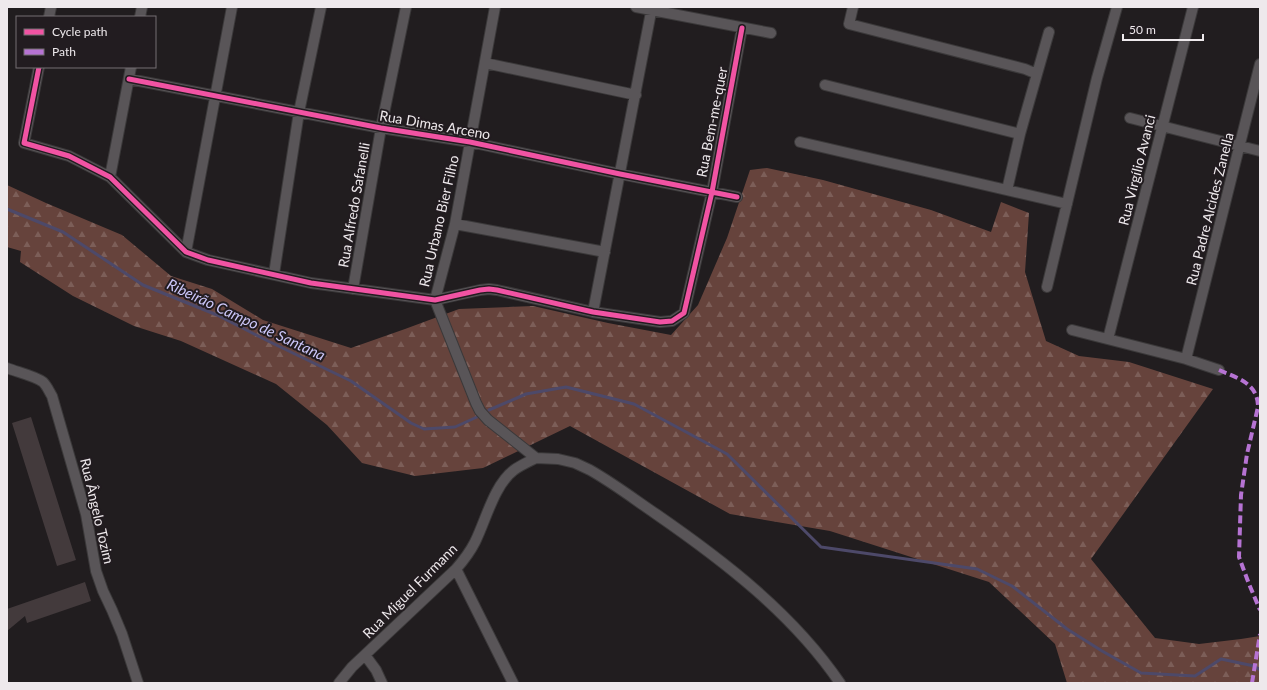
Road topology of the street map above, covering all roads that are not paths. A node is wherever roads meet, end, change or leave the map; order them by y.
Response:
1 (232, 7) edge
2 (321, 7) edge
3 (406, 7) edge
4 (495, 7) edge
5 (636, 7) edge
6 (853, 7) edge
7 (1117, 7) edge
8 (1193, 7) edge
9 (652, 8) edge
10 (742, 28) junction
11 (1049, 32) dead end
12 (771, 33) dead end
13 (485, 63) junction
14 (1260, 64) edge
15 (39, 68) edge
16 (131, 68) edge
17 (1037, 74) junction
18 (128, 79) junction
19 (824, 85) dead end
20 (636, 95) junction
21 (216, 96) junction
22 (299, 112) junction
23 (1130, 118) dead end
24 (1162, 126) junction
25 (381, 128) junction
26 (1020, 134) junction
27 (470, 142) junction
28 (800, 142) dead end
29 (1240, 146) junction
30 (1260, 151) edge
31 (620, 174) junction
32 (110, 177) junction
33 (1007, 190) junction
34 (712, 192) junction
35 (737, 197) dead end
36 (1067, 204) junction
37 (455, 224) junction
38 (186, 252) junction
39 (605, 252) junction
40 (274, 274) junction
41 (1047, 287) dead end
42 (353, 289) junction
43 (435, 300) junction
44 (593, 312) junction
45 (1072, 330) dead end
46 (1108, 339) junction
47 (1186, 359) junction
48 (7, 368) edge
49 (1219, 370) dead end
50 (536, 458) junction
51 (456, 569) junction
52 (365, 655) junction
53 (138, 683) edge
54 (339, 683) edge
55 (382, 683) edge
56 (513, 683) edge
57 (840, 683) edge

1 - 21 street
2 - 22 street
3 - 25 street, Rua Alfredo Safanelli
4 - 13 street, Rua Urbano Bier Filho
5 - 9 street
6 - 17 street
7 - 36 street
8 - 24 street, Rua Virgílio Avanci
9 - 10 street
9 - 20 street
10 - 12 street
10 - 34 street, Rua Bem-me-quer
11 - 17 street
13 - 20 street
13 - 27 street, Rua Urbano Bier Filho
14 - 29 street, Rua Padre Alcides Zanella
15 - 32 street
16 - 18 street
17 - 26 street
18 - 21 street, Rua Dimas Arceno
18 - 32 street
19 - 26 street
20 - 31 street
21 - 22 street, Rua Dimas Arceno
21 - 38 street
22 - 25 street, Rua Dimas Arceno
22 - 40 street
23 - 24 street
24 - 29 street
24 - 46 street, Rua Virgílio Avanci
25 - 27 street, Rua Dimas Arceno
25 - 42 street, Rua Alfredo Safanelli
26 - 33 street
27 - 31 street, Rua Dimas Arceno
27 - 37 street, Rua Urbano Bier Filho
28 - 33 street
29 - 30 street
29 - 47 street, Rua Padre Alcides Zanella
31 - 34 street, Rua Dimas Arceno
31 - 39 street
32 - 38 street
33 - 36 street
34 - 35 street, Rua Dimas Arceno
34 - 44 street, Rua Bem-me-quer
36 - 41 street
37 - 39 street
37 - 43 street, Rua Urbano Bier Filho
38 - 40 street
39 - 44 street
40 - 42 street
42 - 43 street
43 - 44 street
43 - 50 street
45 - 46 street
46 - 47 street
47 - 49 street
48 - 53 street, Rua Ângelo Tozim
50 - 51 street, Rua Miguel Furmann
50 - 57 street
51 - 52 street, Rua Miguel Furmann
51 - 56 street
52 - 54 street, Rua Miguel Furmann
52 - 55 street

